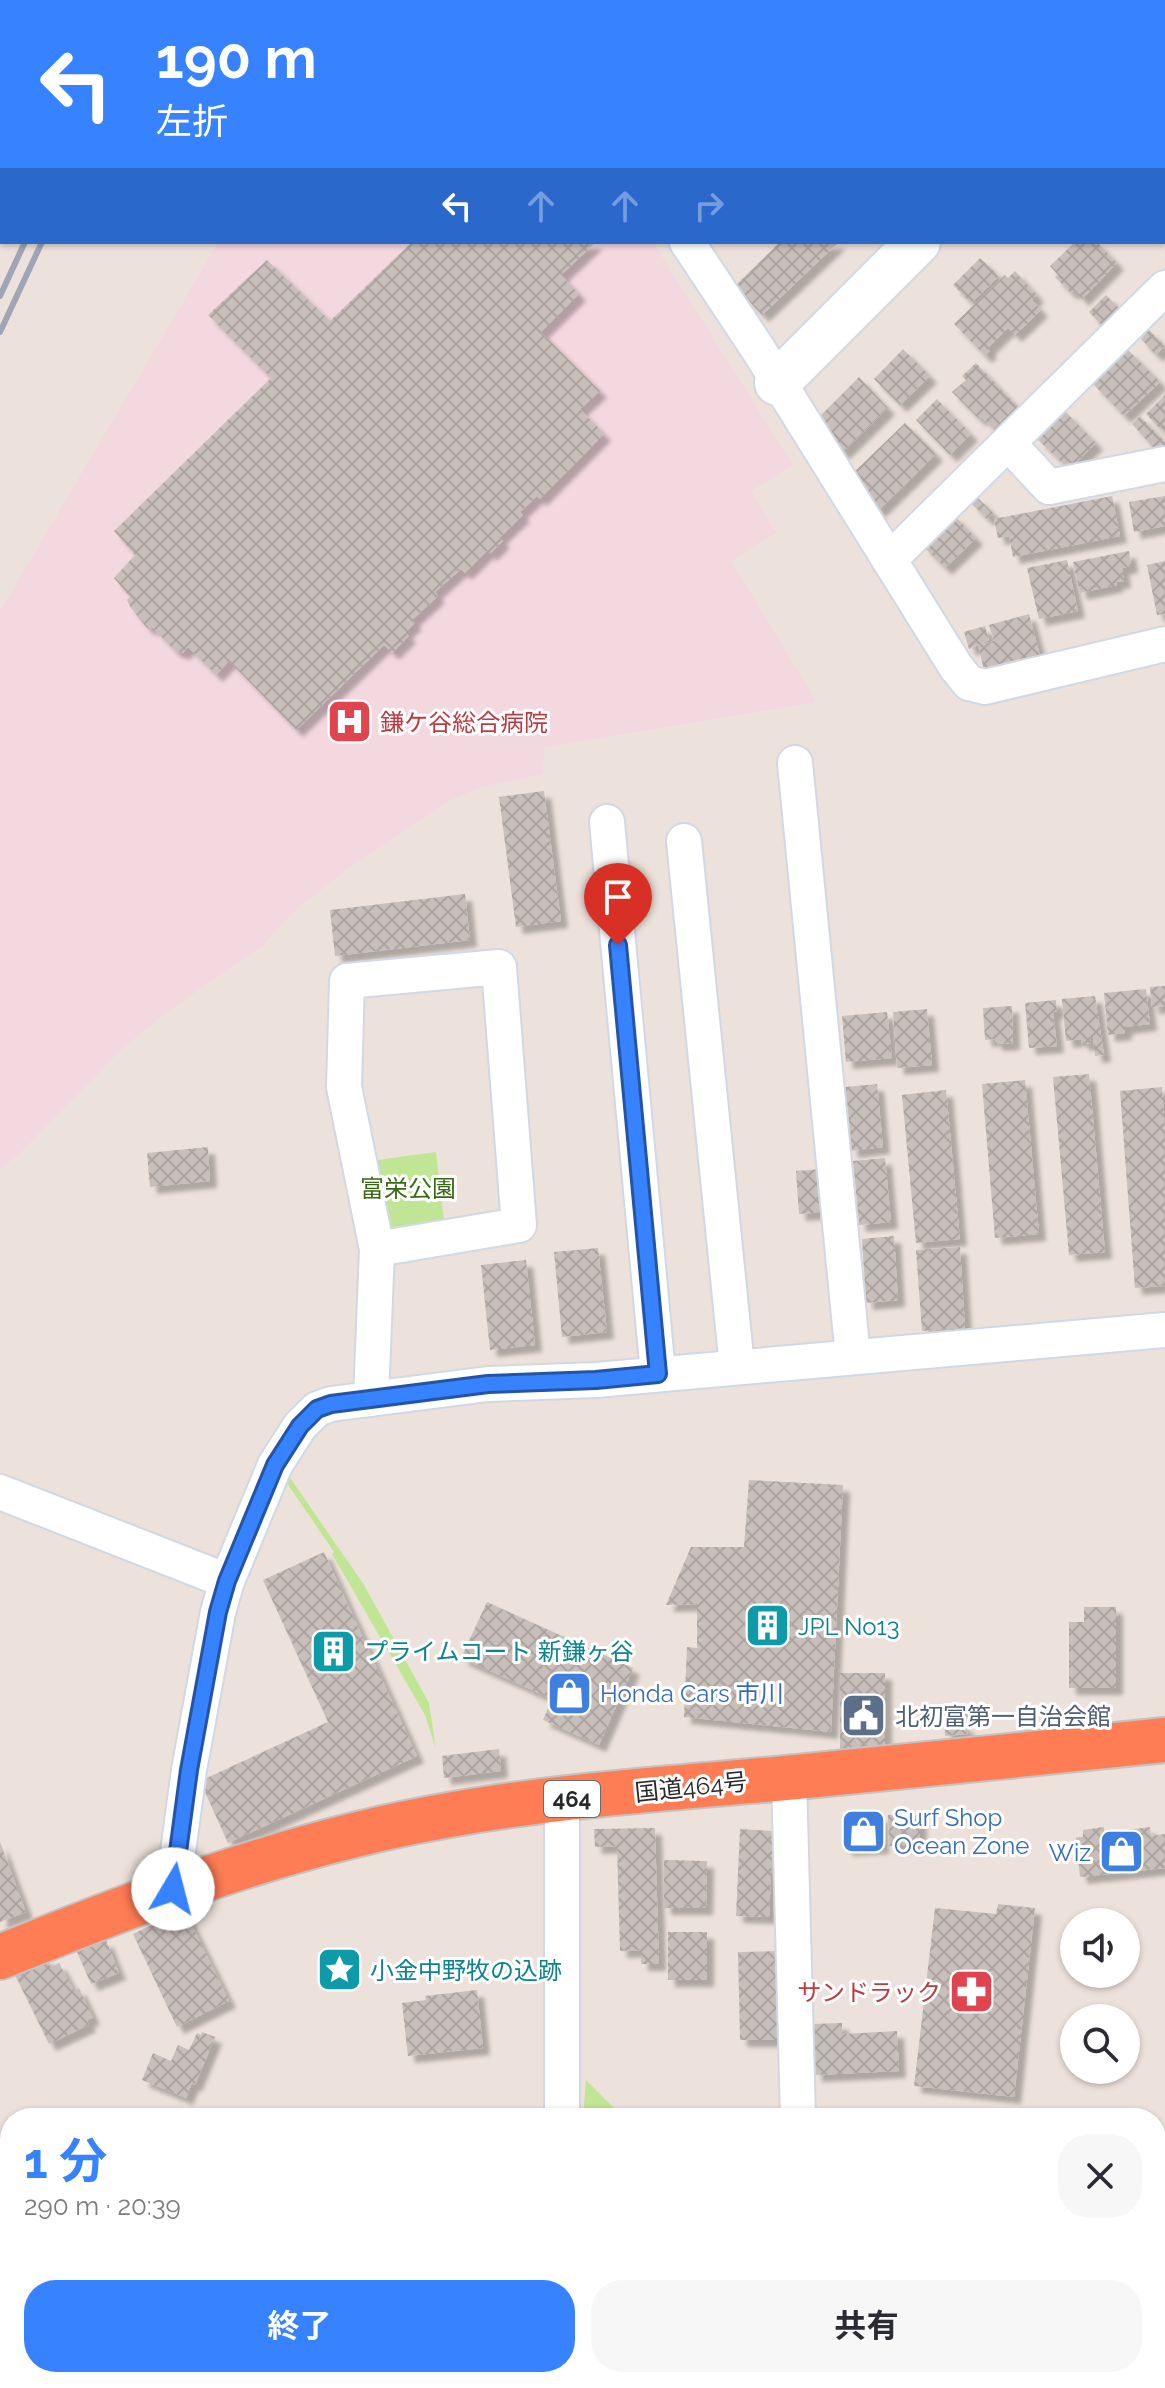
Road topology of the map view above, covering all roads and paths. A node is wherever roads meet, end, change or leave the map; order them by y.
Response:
1 (688, 244) edge
2 (916, 244) edge
3 (1165, 288) edge
4 (777, 383) junction
5 (1008, 443) junction
6 (1165, 464) edge
7 (889, 560) junction
8 (1165, 644) edge
9 (795, 763) dead end
10 (607, 822) dead end
11 (684, 841) dead end
12 (377, 1249) junction
13 (1165, 1330) edge
14 (853, 1357) junction
15 (737, 1367) junction
16 (658, 1374) junction
17 (371, 1399) junction
18 (0, 1492) edge
19 (227, 1581) junction
20 (1165, 1740) edge
21 (789, 1777) junction
22 (562, 1800) junction
23 (173, 1889) junction
24 (0, 1957) edge
25 (562, 2108) edge
26 (798, 2108) edge

1 - 4 street
2 - 4 street
3 - 5 street
4 - 7 street
5 - 6 street
5 - 7 street
7 - 8 street
9 - 14 street
10 - 16 street
11 - 15 street
12 - 12 street
12 - 17 street
13 - 14 street
14 - 15 street
15 - 16 street
16 - 17 street
17 - 19 street
18 - 19 street
19 - 23 street
20 - 21 highway, 国道464号 / 464
21 - 22 highway, 国道464号 / 464
21 - 26 street
22 - 23 highway, 国道464号 / 464
22 - 25 street
23 - 24 highway, 国道464号 / 464

